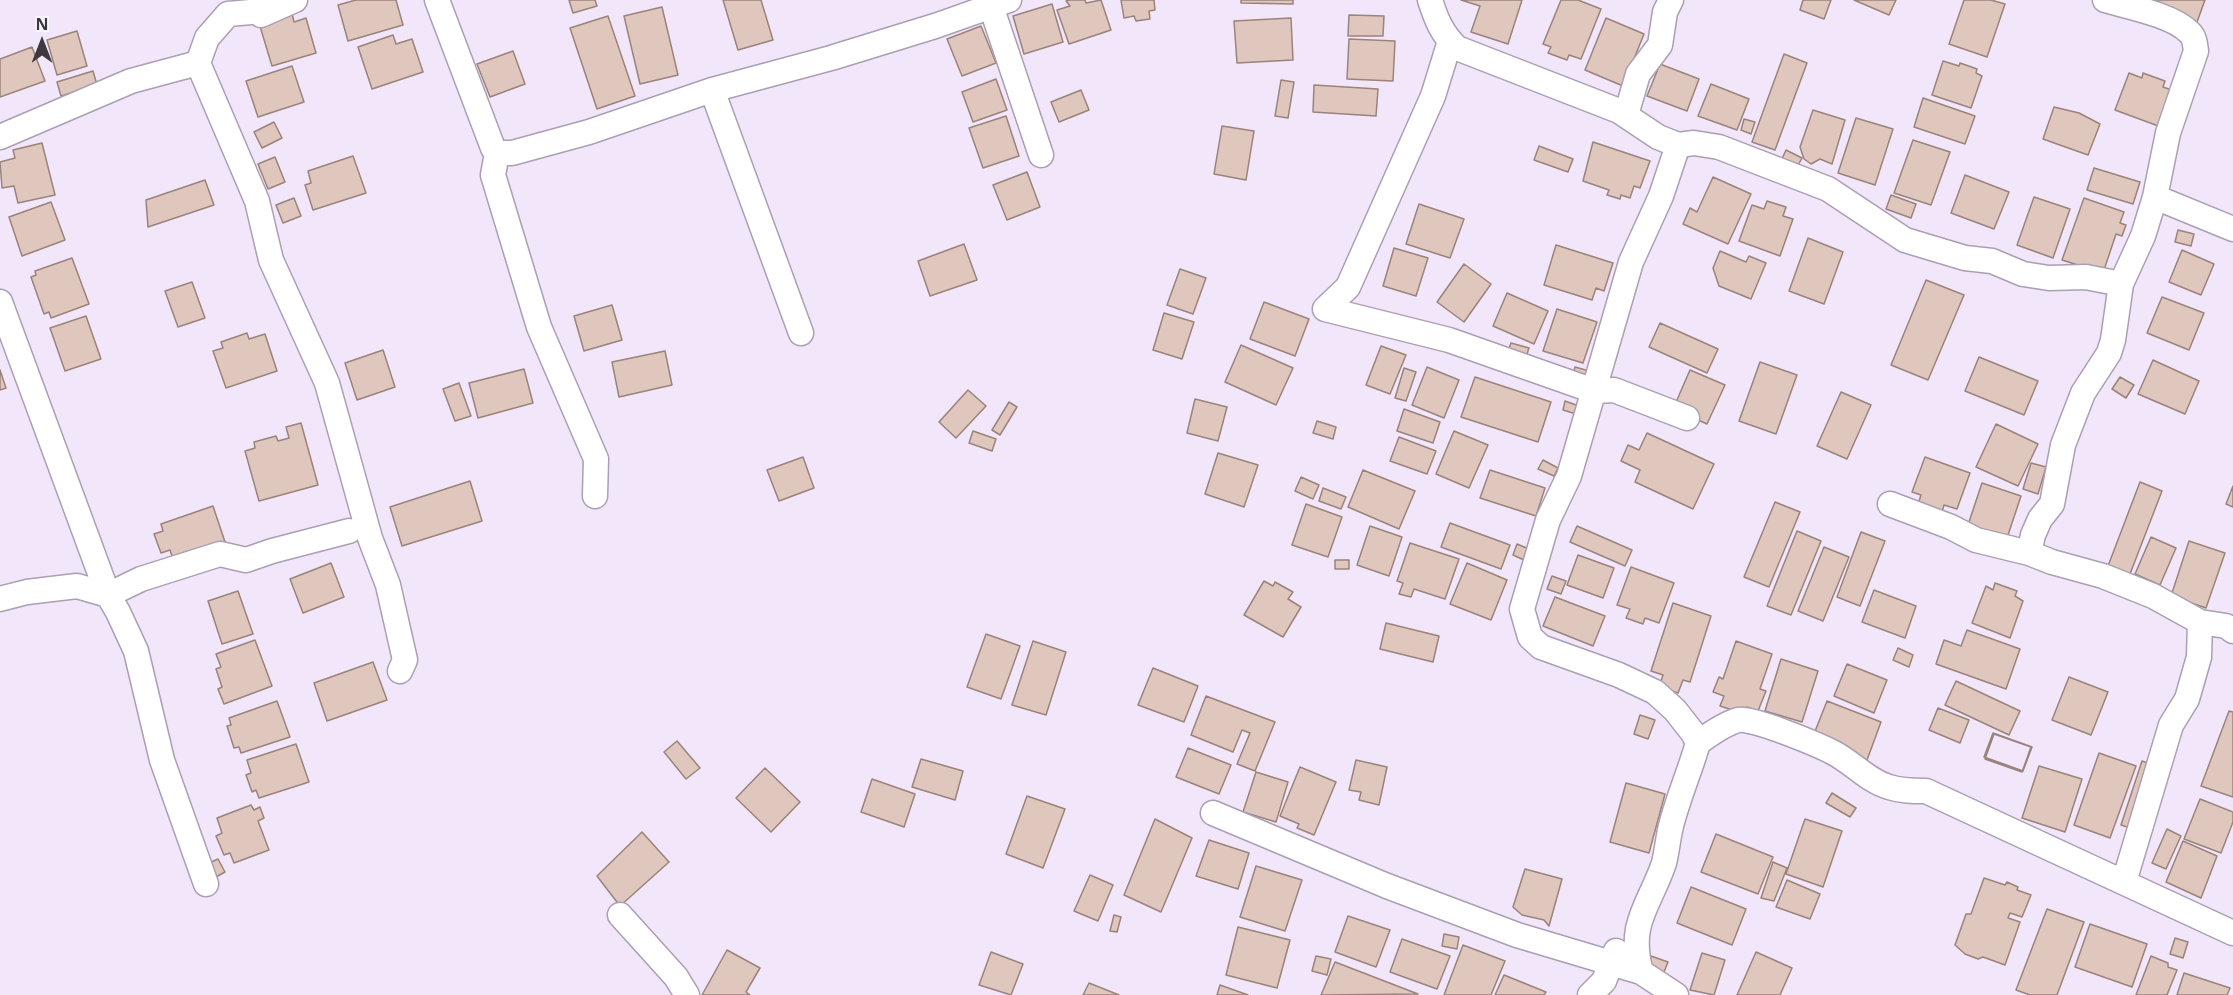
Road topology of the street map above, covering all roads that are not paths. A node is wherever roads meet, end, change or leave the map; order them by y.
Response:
1 (273, 0) edge
2 (295, 0) edge
3 (437, 0) edge
4 (1430, 0) edge
5 (1671, 0) edge
6 (2105, 0) edge
7 (1000, 3) edge
8 (207, 38) junction
9 (1450, 41) junction
10 (198, 63) junction
11 (712, 90) junction
12 (1626, 115) junction
13 (0, 137) edge
14 (1678, 145) junction
15 (497, 153) junction
16 (1041, 155) dead end
17 (2155, 198) junction
18 (2233, 229) edge
19 (2121, 284) junction
20 (0, 302) edge
21 (801, 333) dead end
22 (1594, 391) junction
23 (1687, 418) dead end
24 (595, 496) dead end
25 (1890, 504) dead end
26 (349, 531) dead end
27 (2029, 553) junction
28 (108, 595) junction
29 (0, 599) edge
30 (2200, 622) junction
31 (2233, 631) edge
32 (400, 670) dead end
33 (1698, 743) junction
34 (1213, 813) dead end
35 (2124, 882) junction
36 (206, 884) dead end
37 (620, 915) dead end
38 (2233, 933) edge
39 (1616, 951) dead end
40 (1641, 972) junction
41 (687, 995) edge
42 (1590, 995) edge
43 (1676, 995) edge

1 - 8 street
2 - 8 street
3 - 15 street
4 - 9 street
5 - 12 street
6 - 17 street
7 - 11 street
7 - 16 street
8 - 10 street
9 - 12 street
9 - 22 street
10 - 13 street
10 - 32 street
11 - 15 street
11 - 21 street
12 - 14 street
14 - 19 street
14 - 22 street
15 - 24 street
17 - 18 street
17 - 19 street
19 - 27 street
20 - 28 street
22 - 23 street
22 - 33 street
25 - 27 street
26 - 28 street
27 - 30 street
28 - 29 street
28 - 36 street
30 - 31 street
30 - 35 street
33 - 35 street
33 - 40 street
34 - 40 street
35 - 38 street
37 - 41 street
39 - 42 street
40 - 43 street

